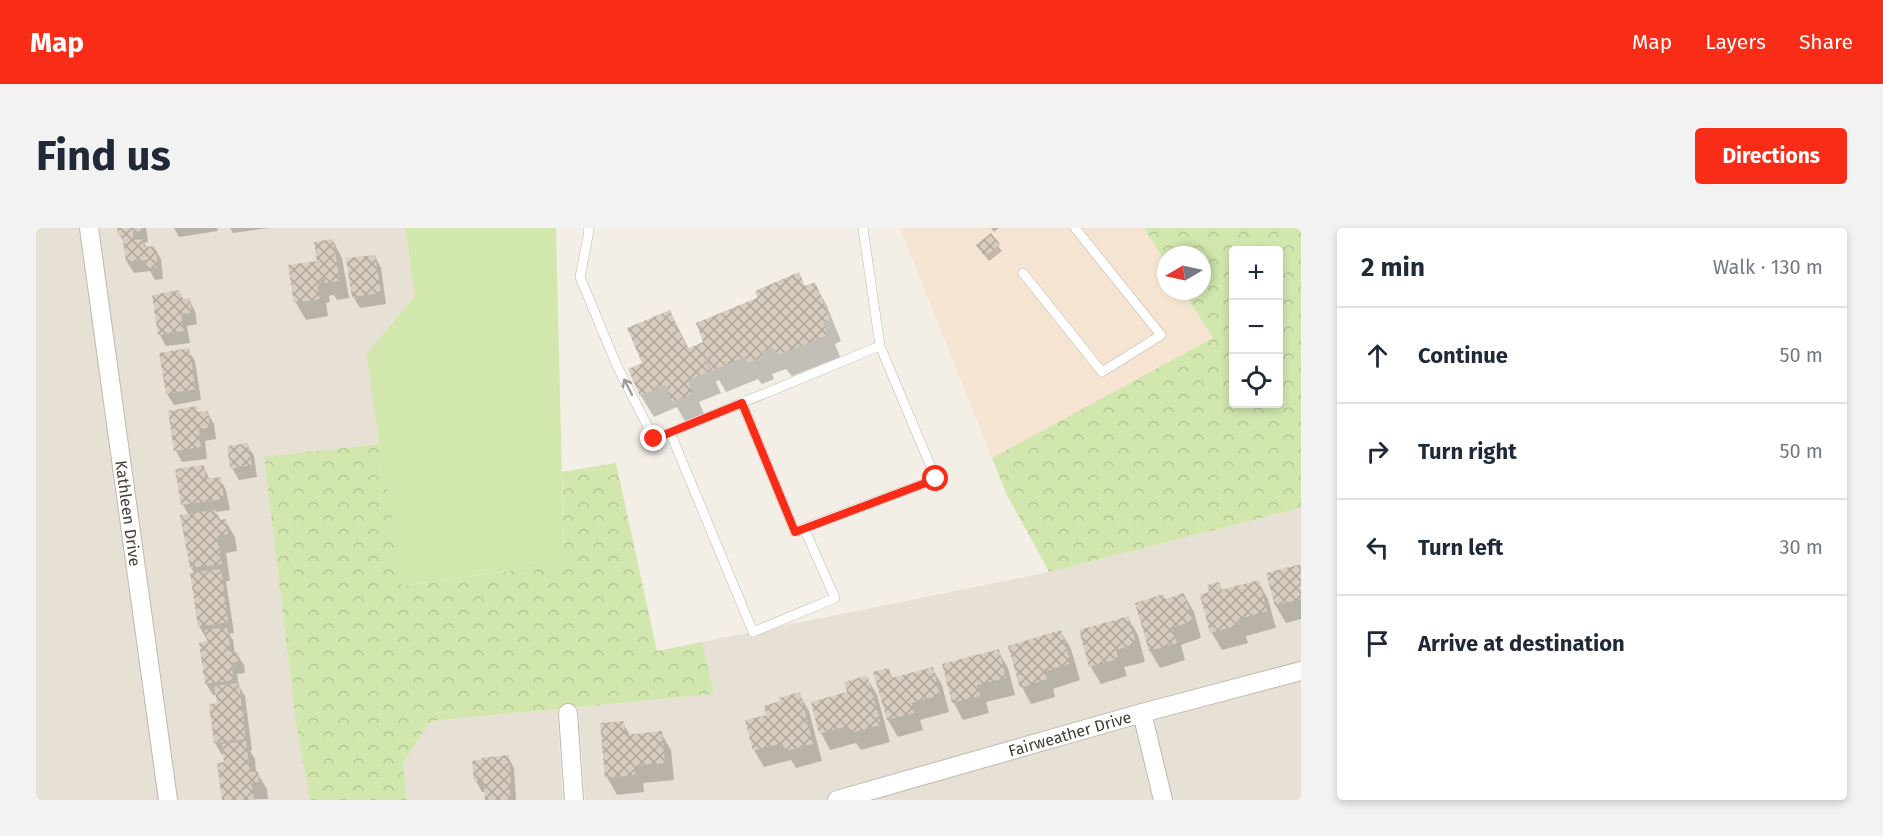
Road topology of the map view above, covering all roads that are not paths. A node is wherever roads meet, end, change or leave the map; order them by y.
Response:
1 (89, 228) edge
2 (588, 228) edge
3 (863, 228) edge
4 (1075, 228) edge
5 (1023, 273) dead end
6 (880, 346) junction
7 (742, 403) junction
8 (670, 432) junction
9 (804, 528) junction
10 (1301, 671) edge
11 (568, 713) dead end
12 (1142, 714) junction
13 (846, 799) edge
14 (168, 800) edge
15 (574, 800) edge
16 (1163, 800) edge

1 - 14 street, Kathleen Drive
8 -> 2 lane
3 - 6 lane
4 - 5 lane
6 - 7 lane
6 - 9 lane
7 - 8 lane
7 - 9 lane
8 - 9 lane
10 - 12 street, Fairweather Drive
11 - 15 street
12 - 13 street, Fairweather Drive
12 - 16 street

